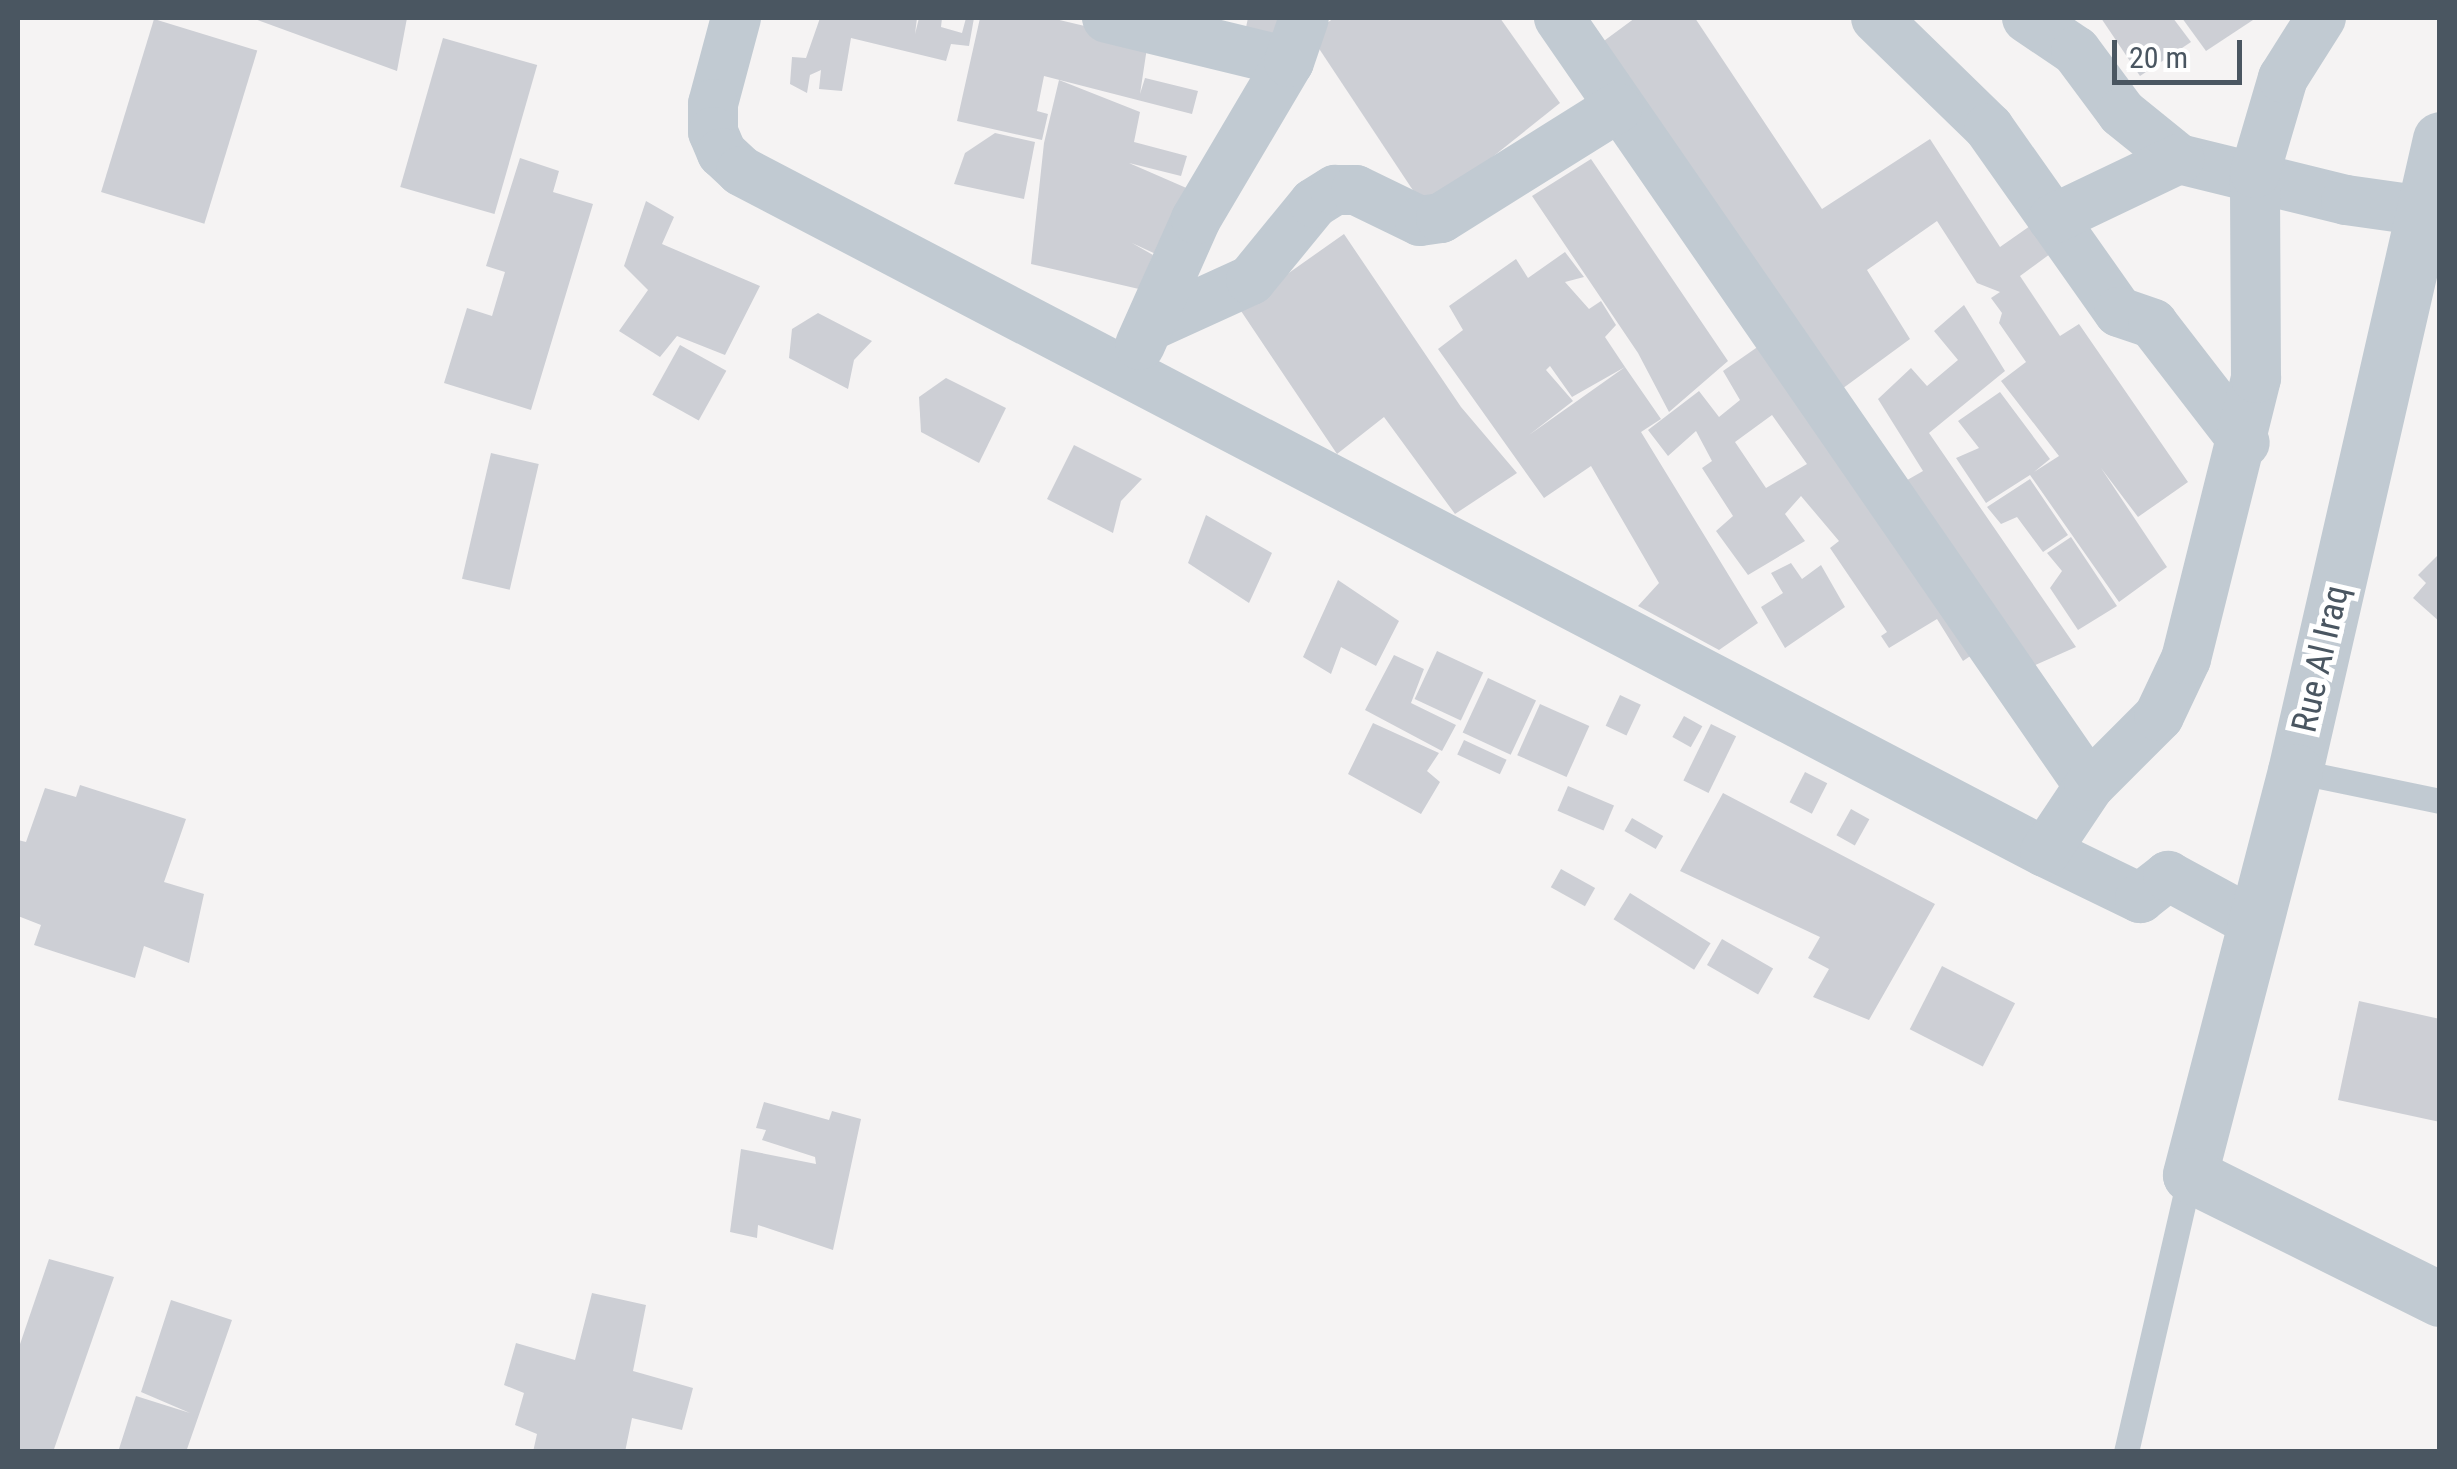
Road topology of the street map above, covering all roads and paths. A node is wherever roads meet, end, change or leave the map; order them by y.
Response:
1 (736, 18) edge
2 (1107, 18) edge
3 (1876, 18) edge
4 (2027, 18) edge
5 (2320, 18) edge
6 (1581, 26) edge
7 (1297, 40) edge
8 (1617, 108) junction
9 (2440, 139) edge
10 (2179, 159) junction
11 (2255, 172) junction
12 (2424, 211) junction
13 (2053, 219) junction
14 (1150, 326) junction
15 (1124, 376) junction
16 (2245, 443) junction
17 (2295, 771) junction
18 (2089, 786) junction
19 (2440, 801) edge
20 (2045, 852) junction
21 (2253, 922) junction
22 (2190, 1175) junction
23 (2440, 1299) edge
24 (2126, 1452) edge

1 - 15 street
2 - 7 street
3 - 13 street
4 - 10 street
5 - 11 street
6 - 8 street
7 - 14 street
8 - 14 street
8 - 18 street
9 - 12 street, Rue Al Iraq
10 - 11 street
10 - 13 street
11 - 12 street
11 - 16 street
12 - 17 street, Rue Al Iraq
13 - 16 street
14 - 15 street
15 - 20 street
16 - 18 street
17 - 19 lane
17 - 21 street, Rue Al Iraq
18 - 20 street
20 - 21 street
21 - 22 street, Rue Al Iraq
22 - 23 street
22 - 24 lane

